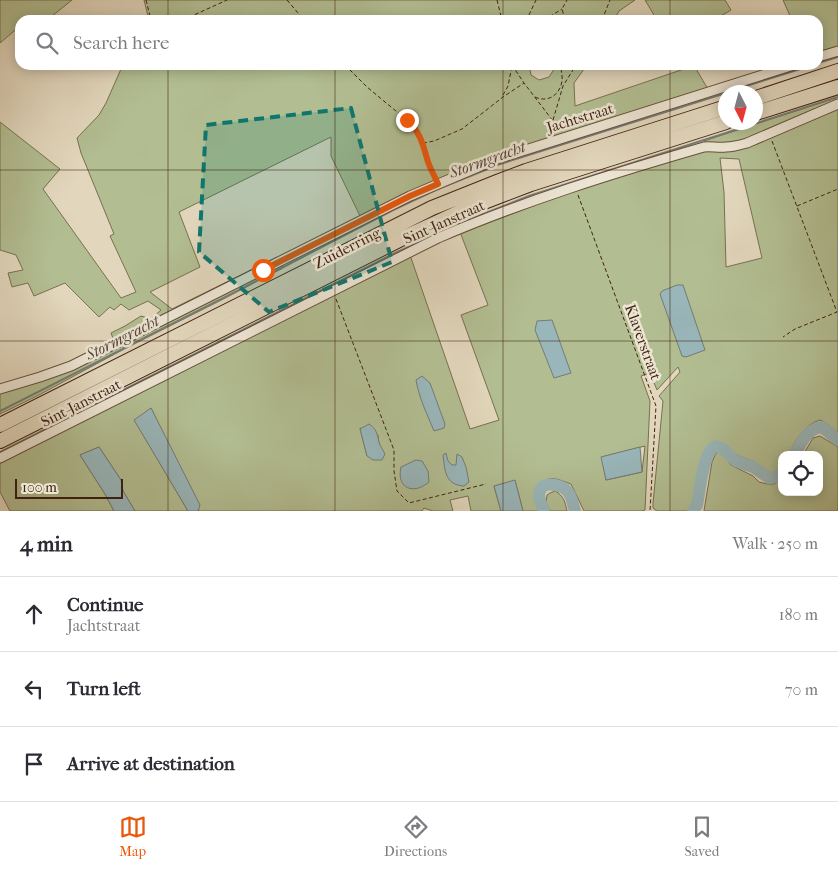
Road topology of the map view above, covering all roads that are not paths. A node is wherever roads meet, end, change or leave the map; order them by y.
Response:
1 (838, 51) edge
2 (823, 56) edge
3 (778, 70) edge
4 (838, 71) edge
5 (838, 87) edge
6 (763, 96) edge
7 (838, 104) edge
8 (718, 110) edge
9 (763, 111) edge
10 (718, 125) edge
11 (0, 389) edge
12 (0, 425) edge
13 (0, 441) edge
14 (0, 458) edge

1 - 2 street
3 - 11 street, Jachtstraat
4 - 6 highway
5 - 9 highway
7 - 14 street, Sint-Janstraat
8 - 12 highway, Zuiderring
10 - 13 highway, Zuiderring

